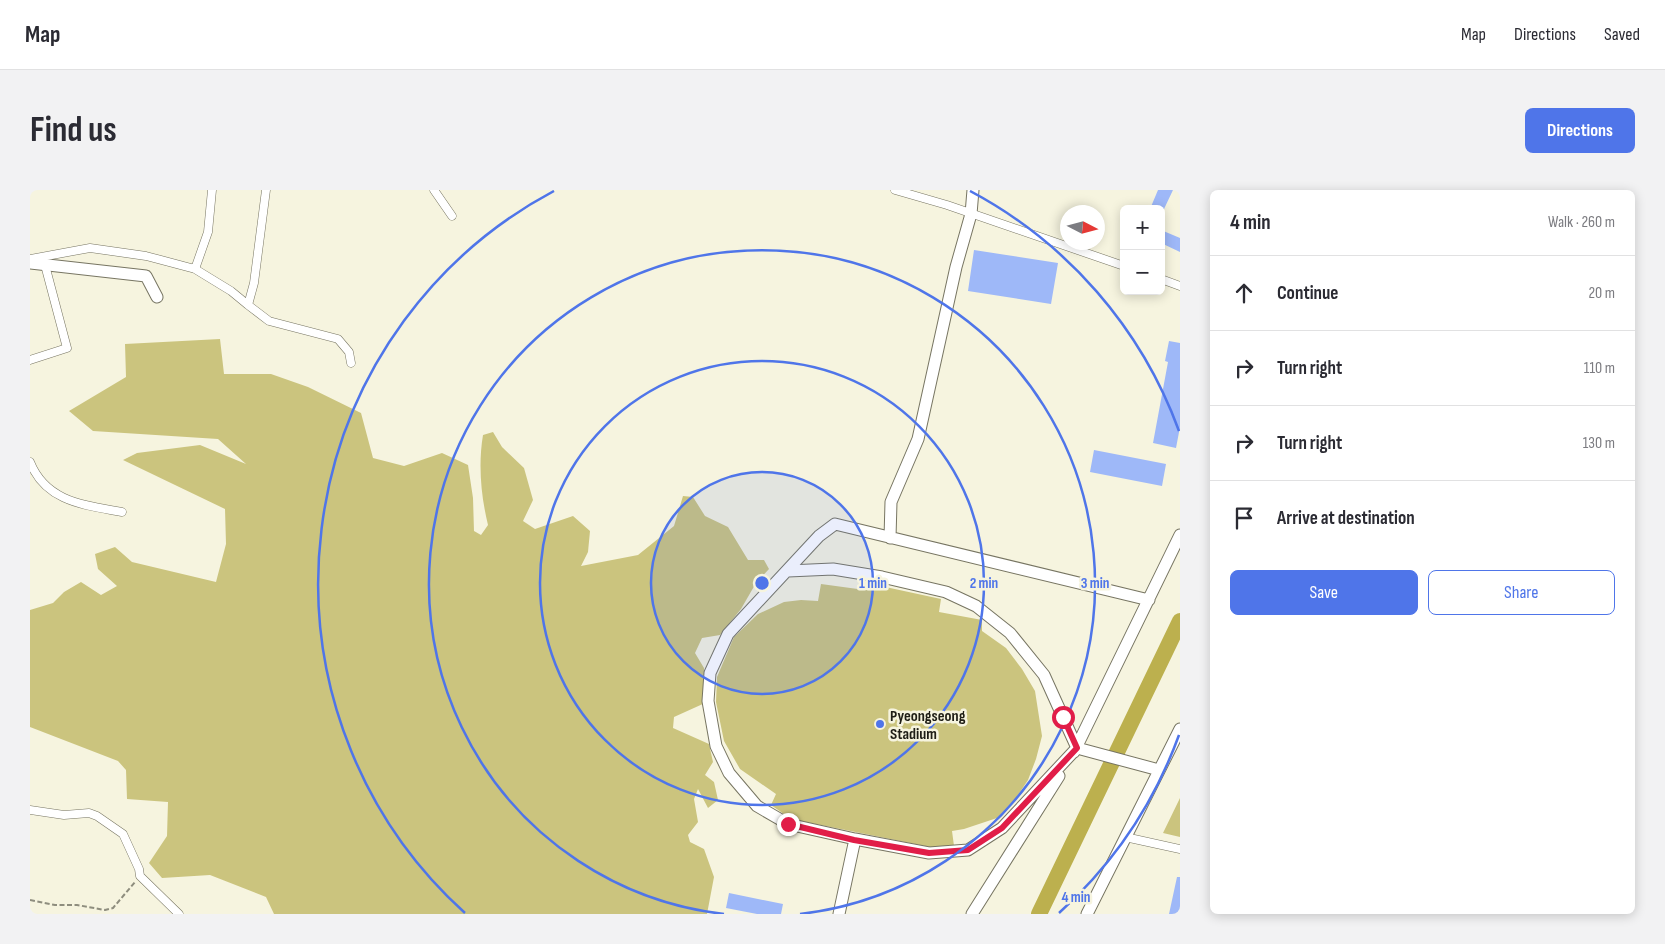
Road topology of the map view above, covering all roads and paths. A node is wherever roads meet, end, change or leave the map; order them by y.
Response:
1 (212, 190) edge
2 (266, 190) edge
3 (434, 190) edge
4 (895, 190) edge
5 (973, 190) edge
6 (971, 214) junction
7 (452, 216) dead end
8 (30, 259) edge
9 (30, 263) edge
10 (45, 265) junction
11 (1120, 265) edge
12 (195, 269) junction
13 (1165, 280) edge
14 (1180, 286) edge
15 (157, 297) dead end
16 (248, 305) junction
17 (30, 360) edge
18 (351, 363) dead end
19 (30, 462) edge
20 (122, 512) dead end
21 (1180, 534) edge
22 (890, 538) junction
23 (788, 570) junction
24 (1149, 600) junction
25 (1180, 728) edge
26 (1077, 748) junction
27 (1159, 770) junction
28 (30, 810) edge
29 (1125, 838) junction
30 (854, 840) junction
31 (1180, 849) edge
32 (140, 876) junction
33 (30, 900) edge
34 (179, 914) edge
35 (839, 914) edge
36 (972, 914) edge
37 (1087, 914) edge

1 - 12 street
2 - 16 street
3 - 7 street
4 - 6 street
5 - 6 street
6 - 11 street
6 - 22 street
8 - 12 street
9 - 10 street
10 - 15 street
10 - 17 street
12 - 16 street
13 - 14 street
16 - 18 street
19 - 20 street
21 - 24 street
22 - 23 street
22 - 24 street
23 - 26 street
23 - 30 street
24 - 26 street
25 - 27 street
26 - 27 street
26 - 30 street
26 - 36 street
27 - 29 street
28 - 32 street
29 - 31 street
29 - 37 street
30 - 35 street
32 - 33 path
32 - 34 street

